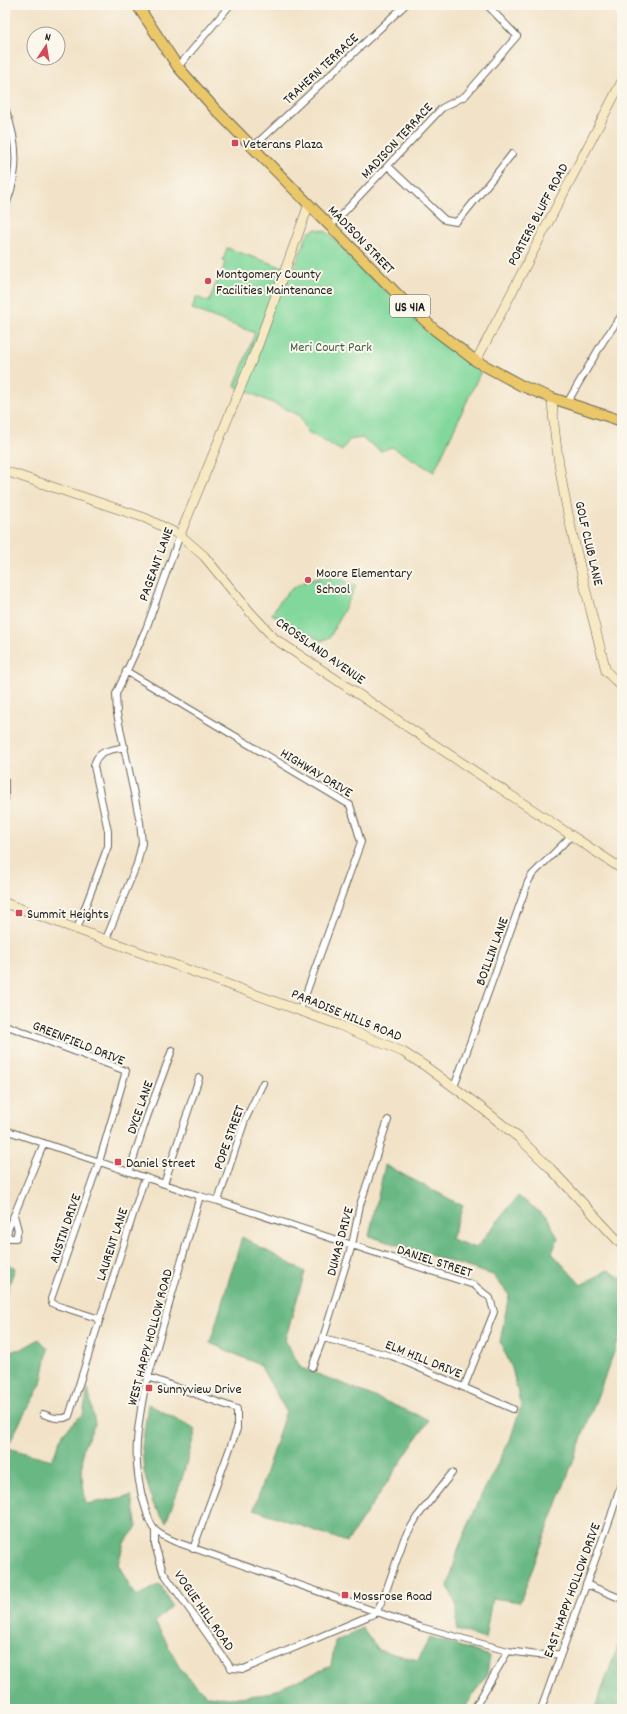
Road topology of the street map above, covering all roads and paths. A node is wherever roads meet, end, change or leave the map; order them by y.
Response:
1 (137, 5) edge
2 (230, 5) edge
3 (405, 5) edge
4 (487, 5) edge
5 (178, 66) junction
6 (622, 81) edge
7 (5, 108) edge
8 (252, 148) junction
9 (512, 154) dead end
10 (388, 166) junction
11 (310, 204) junction
12 (5, 209) edge
13 (330, 227) junction
14 (622, 315) edge
15 (476, 360) junction
16 (552, 398) junction
17 (567, 403) junction
18 (622, 421) edge
19 (5, 470) edge
20 (180, 535) junction
21 (126, 671) junction
22 (622, 687) edge
23 (124, 747) junction
24 (5, 781) edge
25 (5, 798) edge
26 (571, 836) junction
27 (622, 869) edge
28 (5, 903) edge
29 (77, 929) junction
30 (106, 939) junction
31 (300, 1010) junction
32 (5, 1026) edge
33 (172, 1050) dead end
34 (199, 1078) dead end
35 (263, 1083) dead end
36 (454, 1088) junction
37 (388, 1120) dead end
38 (5, 1130) edge
39 (44, 1143) junction
40 (99, 1162) junction
41 (129, 1172) junction
42 (145, 1177) junction
43 (164, 1184) junction
44 (200, 1196) junction
45 (218, 1200) junction
46 (14, 1215) dead end
47 (352, 1245) junction
48 (622, 1245) edge
49 (100, 1319) junction
50 (323, 1338) junction
51 (312, 1367) dead end
52 (148, 1377) junction
53 (464, 1387) junction
54 (513, 1409) dead end
55 (43, 1414) dead end
56 (452, 1473) dead end
57 (622, 1480) edge
58 (155, 1531) junction
59 (193, 1548) junction
60 (586, 1584) junction
61 (622, 1599) edge
62 (376, 1613) junction
63 (508, 1652) junction
64 (560, 1654) junction
65 (474, 1709) edge
66 (541, 1709) edge

1 - 5 main road, MADISON STREET / US 41A
2 - 5 street
3 - 8 street, TRAHERN TERRACE
4 - 10 street, MADISON TERRACE
5 - 8 main road, MADISON STREET / US 41A
6 - 15 street, PORTERS BLUFF ROAD
7 - 12 street
8 - 11 main road, MADISON STREET / US 41A
9 - 10 street
10 - 13 street, MADISON TERRACE
11 - 13 main road, MADISON STREET / US 41A
11 - 20 street, PAGEANT LANE
13 - 15 main road, MADISON STREET / US 41A
14 - 17 street
15 - 16 main road, MADISON STREET / US 41A
16 - 17 main road, MADISON STREET / US 41A
16 - 22 street, GOLF CLUB LANE
17 - 18 main road, MADISON STREET / US 41A
19 - 20 street, CROSSLAND AVENUE
20 - 21 street, PAGEANT LANE
20 - 26 street, CROSSLAND AVENUE
21 - 23 street, PAGEANT LANE
21 - 31 street, HIGHWAY DRIVE
23 - 29 street
23 - 30 street, PAGEANT LANE
24 - 25 street
26 - 27 street, CROSSLAND AVENUE
26 - 36 street, BOILLIN LANE
28 - 29 street, PARADISE HILLS ROAD
29 - 30 street, PARADISE HILLS ROAD
30 - 31 street, PARADISE HILLS ROAD
31 - 36 street, PARADISE HILLS ROAD
32 - 40 street, GREENFIELD DRIVE
33 - 41 street, DYCE LANE
34 - 43 street
35 - 45 street, POPE STREET
36 - 48 street, PARADISE HILLS ROAD
37 - 47 street, DUMAS DRIVE
38 - 39 street, DANIEL STREET
39 - 40 street, DANIEL STREET
39 - 46 street
40 - 41 street, DANIEL STREET
40 - 49 street, AUSTIN DRIVE
41 - 42 street, DANIEL STREET
42 - 43 street, DANIEL STREET
42 - 49 street, LAURENT LANE
43 - 44 street, DANIEL STREET
44 - 45 street, DANIEL STREET
44 - 52 street, WEST HAPPY HOLLOW ROAD
45 - 47 street, DANIEL STREET
47 - 50 street, DUMAS DRIVE
47 - 53 street, DANIEL STREET
49 - 55 street, LAURENT LANE
50 - 51 street, DUMAS DRIVE
50 - 53 street, ELM HILL DRIVE
52 - 58 street, WEST HAPPY HOLLOW ROAD
52 - 59 street
53 - 54 street, ELM HILL DRIVE
56 - 62 street
57 - 60 street, EAST HAPPY HOLLOW DRIVE
58 - 59 street
58 - 62 street, VOGUE HILL ROAD
59 - 62 street
60 - 61 street
60 - 64 street, EAST HAPPY HOLLOW DRIVE
62 - 63 street
63 - 64 street
63 - 65 street
64 - 66 street, EAST HAPPY HOLLOW DRIVE

